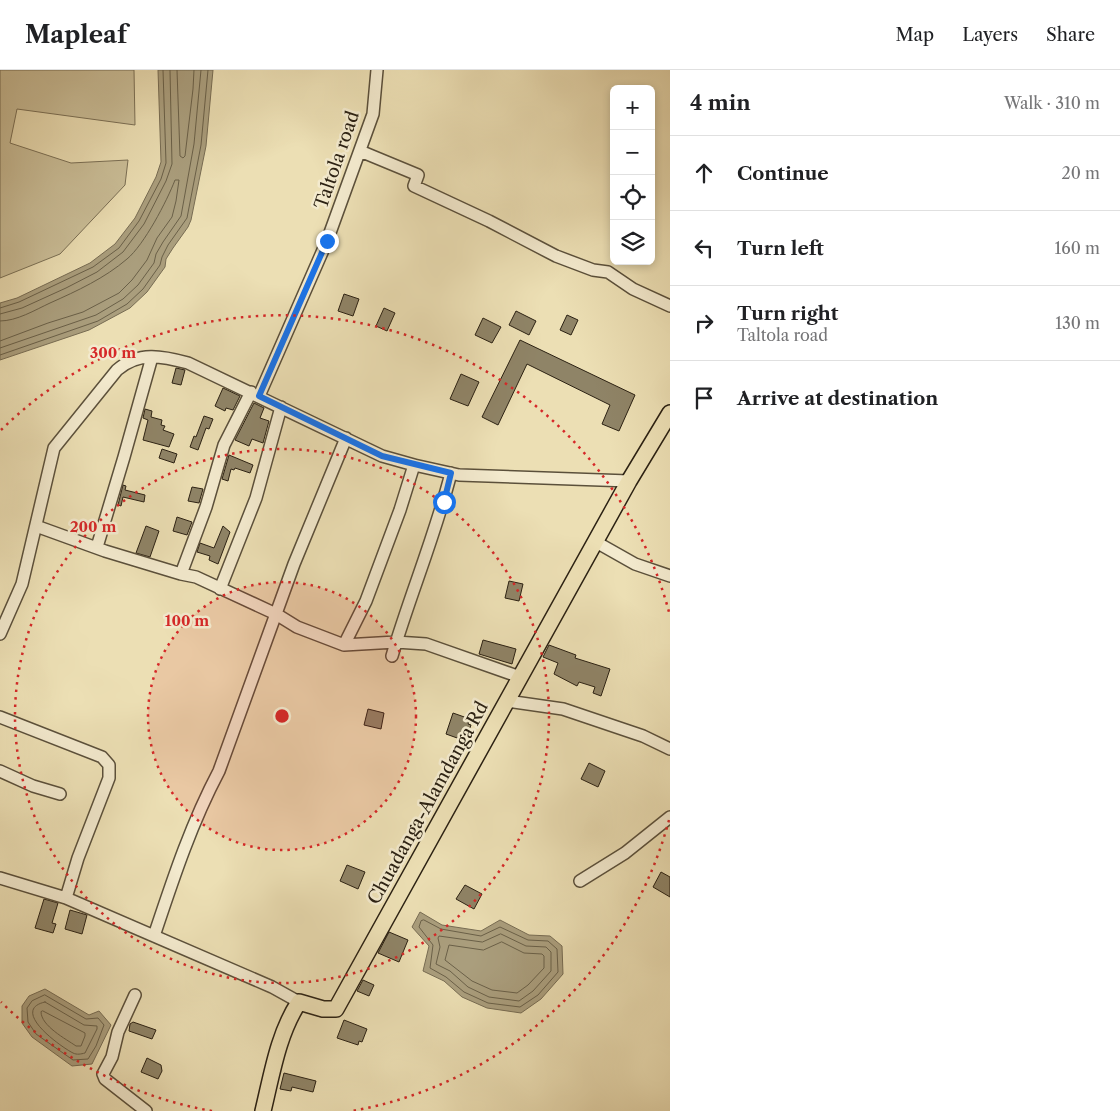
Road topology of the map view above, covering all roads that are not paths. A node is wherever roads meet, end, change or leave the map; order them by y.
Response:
1 (377, 70) edge
2 (360, 150) junction
3 (670, 306) edge
4 (152, 357) junction
5 (255, 394) junction
6 (281, 407) junction
7 (670, 413) edge
8 (346, 438) junction
9 (414, 465) junction
10 (451, 473) junction
11 (629, 481) junction
12 (36, 526) junction
13 (596, 542) junction
14 (97, 547) junction
15 (181, 574) junction
16 (670, 576) edge
17 (220, 589) junction
18 (276, 614) junction
19 (0, 634) edge
20 (396, 642) junction
21 (344, 645) junction
22 (392, 656) dead end
23 (520, 678) junction
24 (507, 701) junction
25 (0, 717) edge
26 (670, 749) edge
27 (0, 772) edge
28 (60, 794) dead end
29 (670, 817) edge
30 (0, 878) edge
31 (580, 881) dead end
32 (66, 898) junction
33 (154, 936) junction
34 (136, 995) dead end
35 (299, 1002) junction
36 (146, 1111) edge
37 (263, 1111) edge

1 - 2 street, Taltola road
2 - 3 street
2 - 5 street, Taltola road
4 - 5 street
4 - 12 street
4 - 14 street
5 - 6 street
5 - 15 street, Taltola road
6 - 8 street
6 - 17 street
7 - 11 main road, Chuadanga-Alamdanga Rd
8 - 9 street
8 - 18 street
9 - 10 street
9 - 21 street
10 - 11 street
10 - 20 street
11 - 13 main road, Chuadanga-Alamdanga Rd
12 - 14 street
12 - 19 street
13 - 16 street
13 - 23 main road, Chuadanga-Alamdanga Rd
14 - 15 street
15 - 17 street
17 - 18 street
18 - 21 street
18 - 33 street
20 - 21 street
20 - 22 street
20 - 23 street
23 - 24 main road, Chuadanga-Alamdanga Rd
24 - 26 street
24 - 35 main road, Chuadanga-Alamdanga Rd
25 - 32 street
27 - 28 street
29 - 31 street
30 - 32 street
32 - 33 street
33 - 35 street
34 - 36 street
35 - 37 main road

